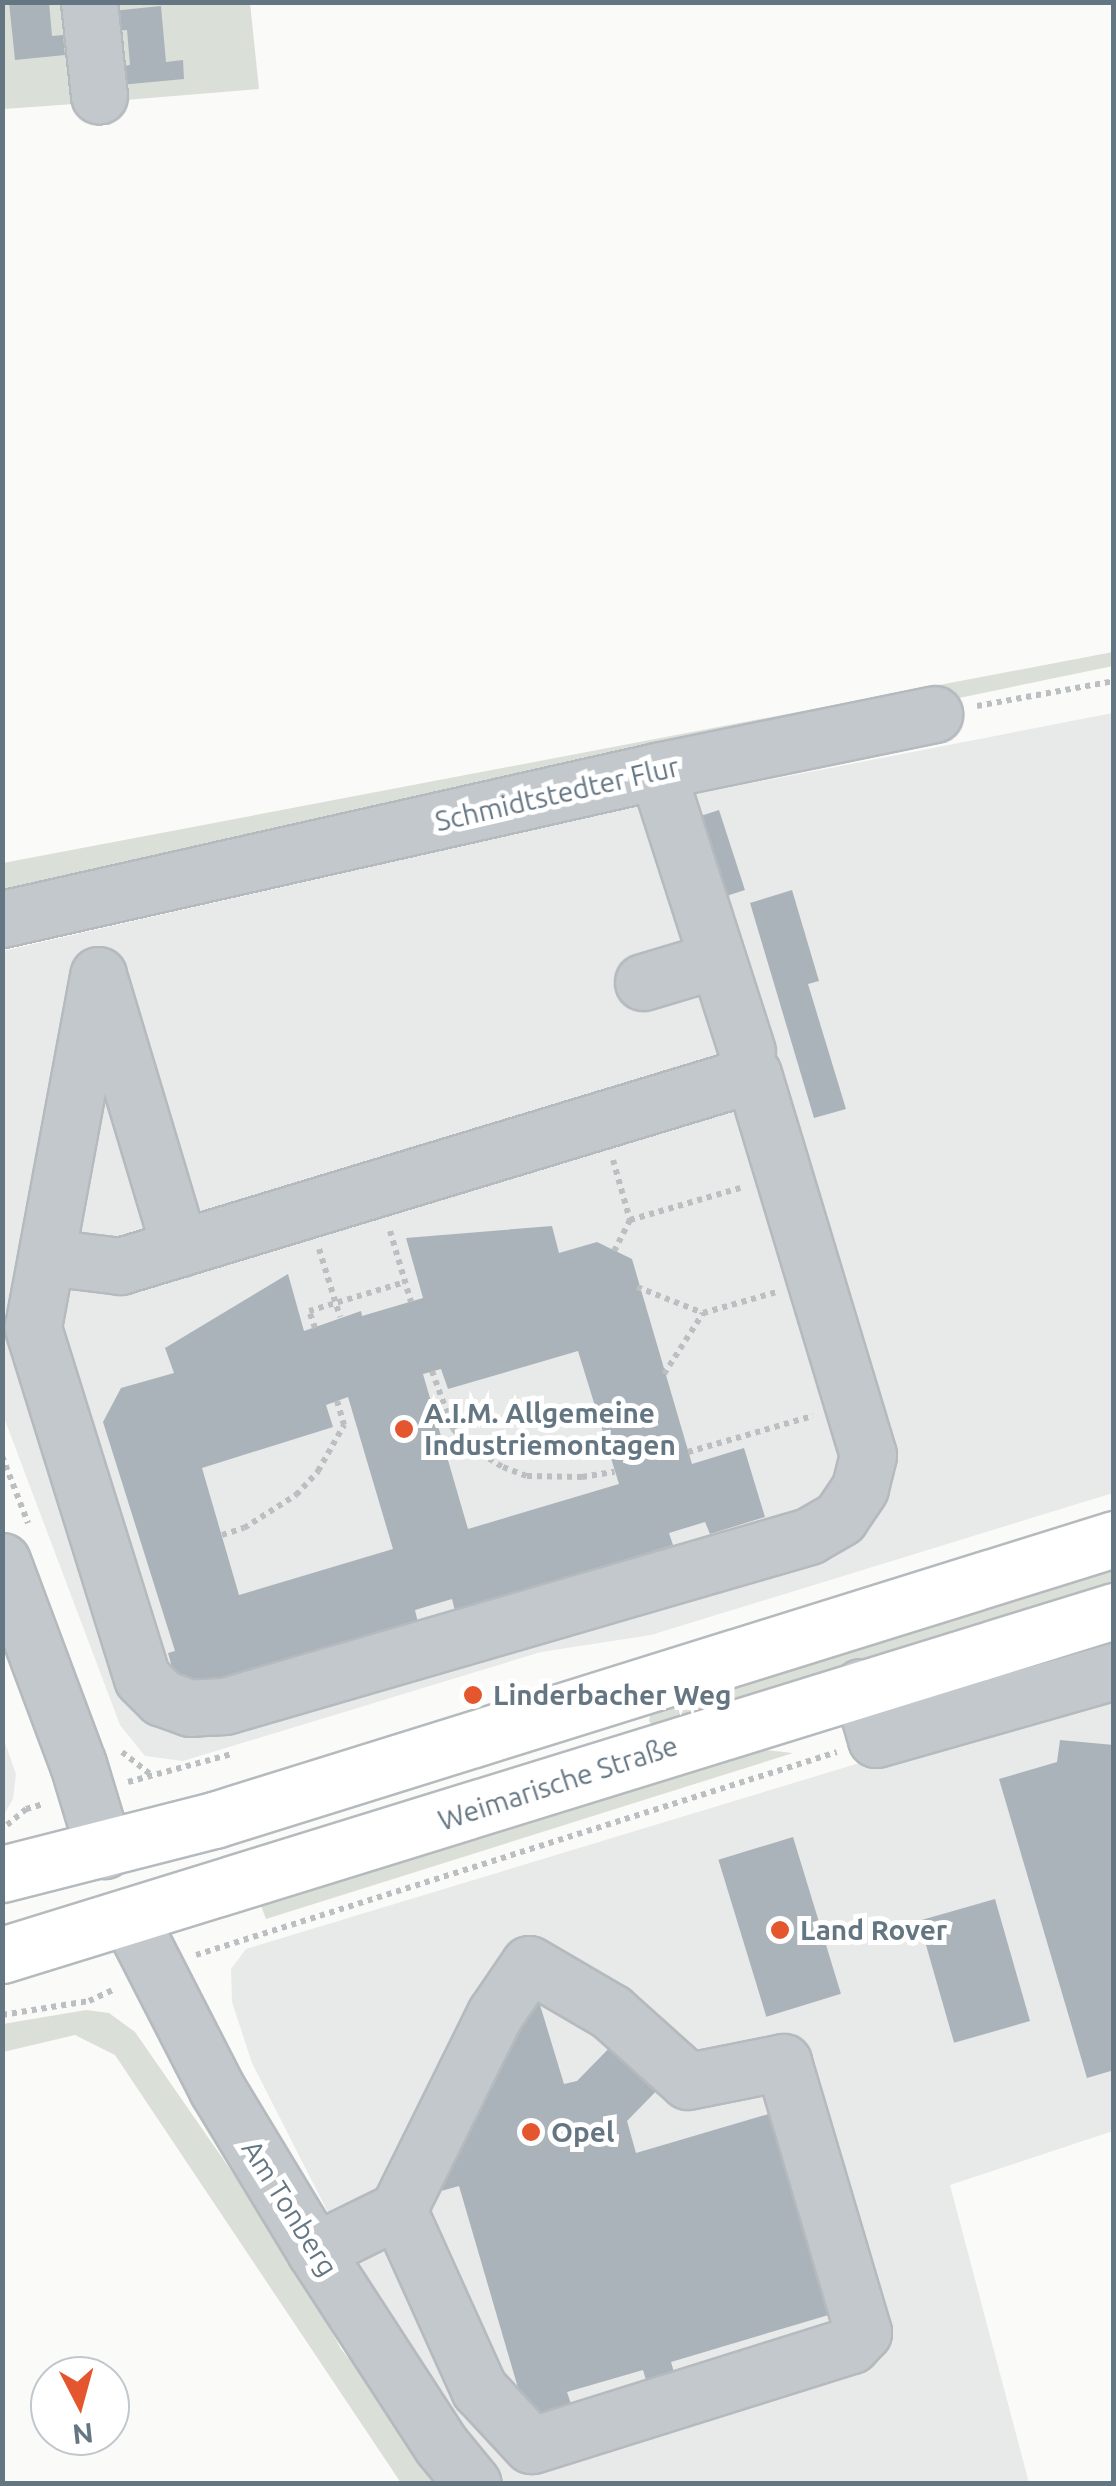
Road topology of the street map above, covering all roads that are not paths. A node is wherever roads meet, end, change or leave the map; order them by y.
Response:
1 (89, 2) edge
2 (99, 95) dead end
3 (934, 714) road end
4 (657, 771) junction
5 (77, 903) junction
6 (2, 920) edge
7 (717, 960) junction
8 (98, 974) junction
9 (643, 982) dead end
10 (750, 1062) junction
11 (180, 1248) junction
12 (47, 1257) junction
13 (1114, 1539) edge
14 (2, 1560) edge
15 (1114, 1611) edge
16 (1114, 1671) edge
17 (861, 1688) junction
18 (104, 1850) junction
19 (2, 1874) edge
20 (130, 1919) junction
21 (2, 1955) edge
22 (398, 2210) junction
23 (315, 2251) junction
24 (479, 2390) junction
25 (420, 2412) junction
26 (472, 2484) edge

1 - 2 street
3 - 4 street, Schmidtstedter Flur
4 - 5 street, Schmidtstedter Flur
4 - 7 street
5 - 6 street, Schmidtstedter Flur
5 - 8 street
7 - 9 street
7 - 10 street
8 - 11 street
8 - 12 street
10 - 11 street
10 - 12 street
11 - 12 street
13 - 18 main road
14 - 18 street
15 - 17 main road, Weimarische Straße
16 - 17 street
17 - 20 main road, Weimarische Straße
18 - 19 main road
18 - 20 main road
20 - 21 main road, Weimarische Straße
20 - 23 street, Am Tonberg
22 - 23 street
22 - 24 street
22 - 24 street
23 - 25 street, Am Tonberg
24 - 25 street
25 - 26 street, Am Tonberg

